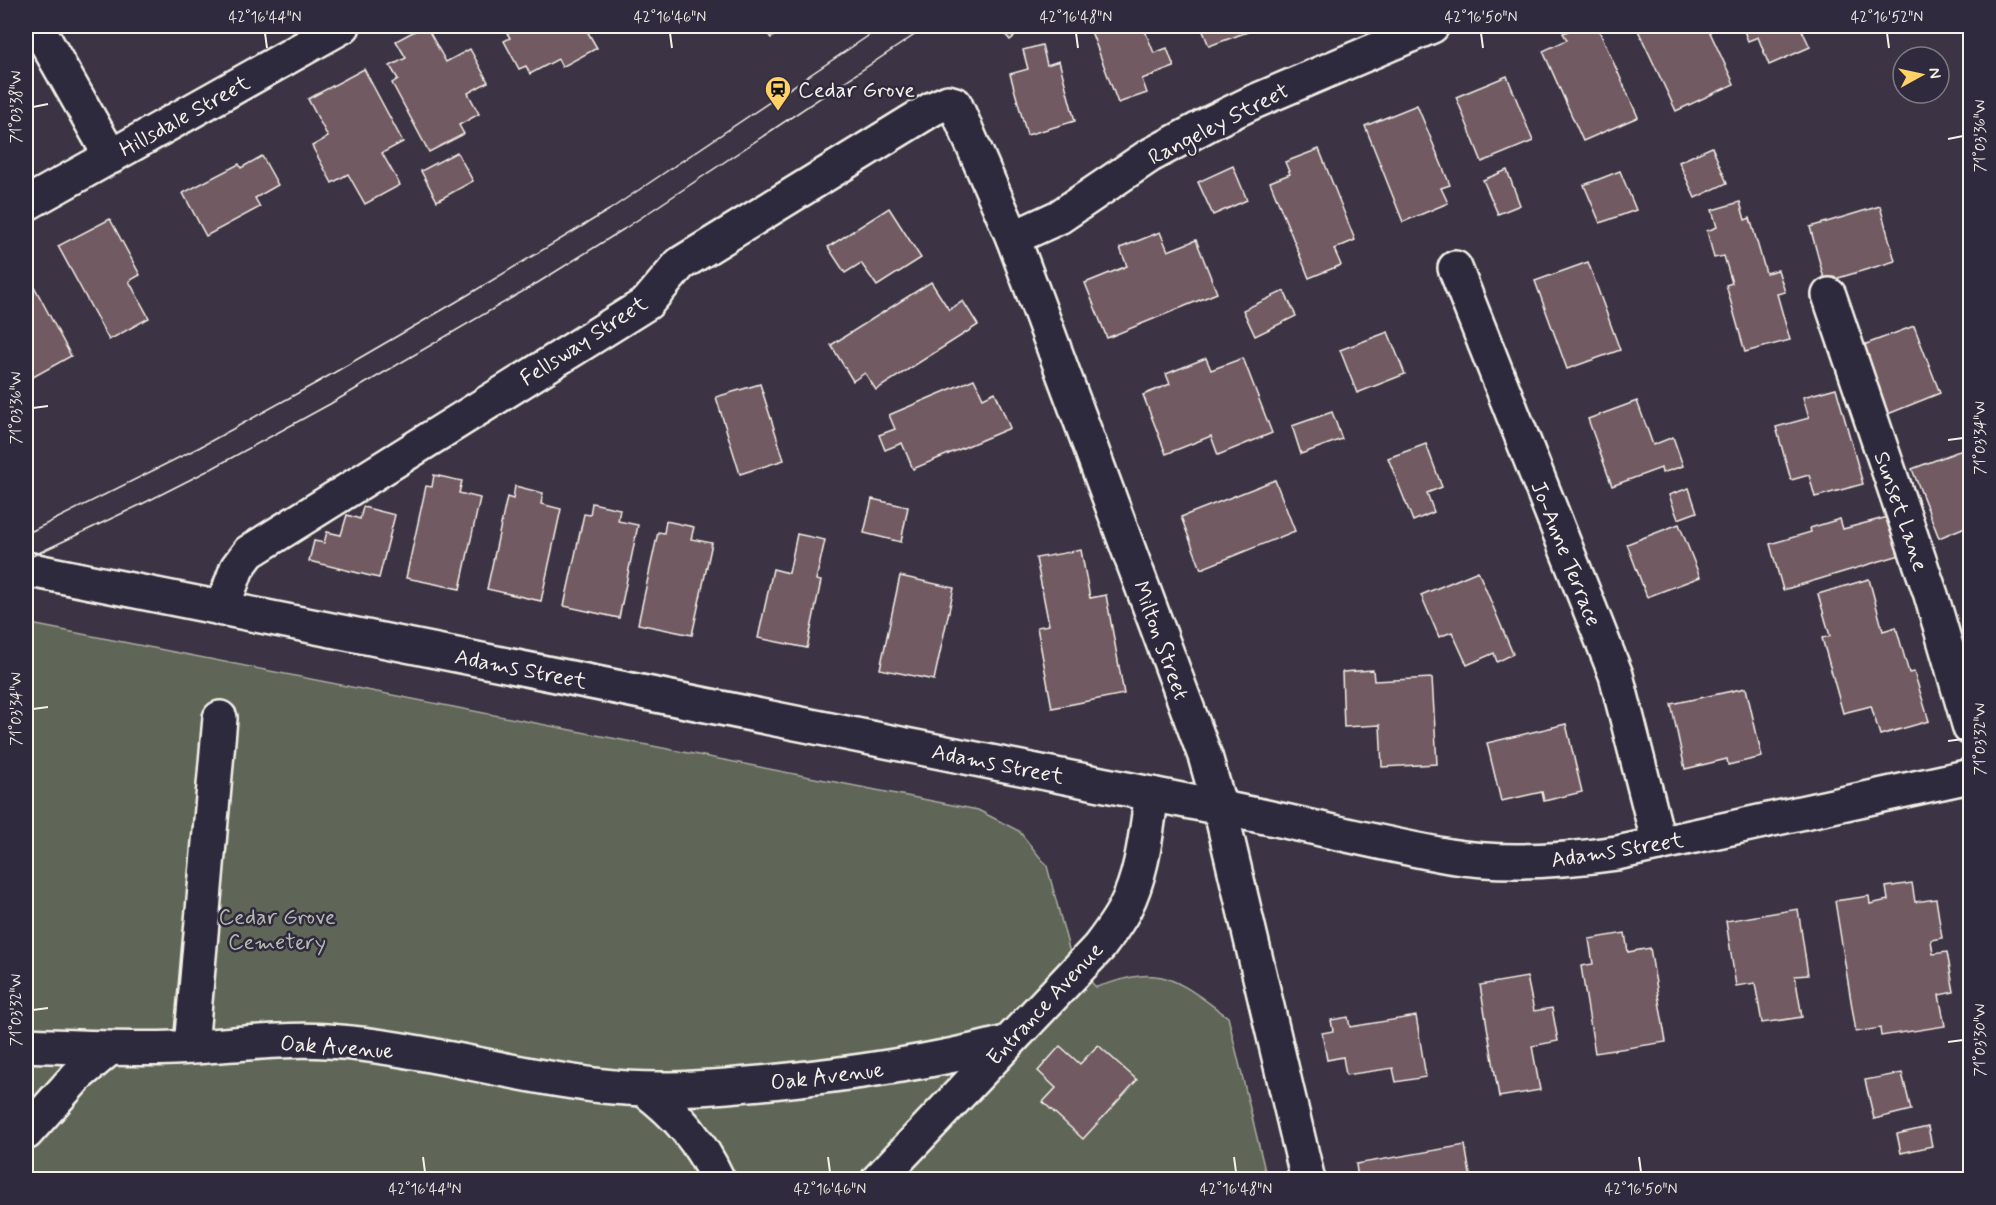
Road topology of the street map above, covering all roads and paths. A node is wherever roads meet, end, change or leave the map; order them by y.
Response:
1 (37, 26) edge
2 (343, 26) edge
3 (1432, 26) edge
4 (962, 117) joint
5 (111, 157) junction
6 (26, 204) edge
7 (1012, 237) junction
8 (1455, 267) dead end
9 (1829, 295) dead end
10 (26, 569) edge
11 (222, 609) junction
12 (220, 718) dead end
13 (1971, 728) edge
14 (1971, 776) edge
15 (1152, 794) junction
16 (1220, 808) junction
17 (1659, 844) junction
18 (1006, 1043) junction
19 (26, 1045) edge
20 (191, 1047) junction
21 (109, 1048) junction
22 (645, 1090) junction
23 (26, 1133) edge
24 (718, 1179) edge
25 (878, 1179) edge
26 (1308, 1179) edge

1 - 5 street
2 - 5 street, Hillsdale Street
3 - 7 street, Rangeley Street
4 - 7 street, Milton Street
4 - 11 street, Fellsway Street
5 - 6 street, Hillsdale Street
7 - 16 street, Milton Street
8 - 17 street, Jo-Anne Terrace
9 - 13 street, Sunset Lane
10 - 11 street, Adams Street
11 - 15 street, Adams Street
12 - 20 street
14 - 17 street, Adams Street
15 - 16 street, Adams Street
15 - 18 street, Entrance Avenue
16 - 17 street, Adams Street
16 - 26 street, Milton Street
18 - 22 street, Oak Avenue
18 - 25 street, Entrance Avenue
19 - 21 street, Oak Avenue
20 - 21 street, Oak Avenue
20 - 22 street, Oak Avenue
21 - 23 street
22 - 24 street

